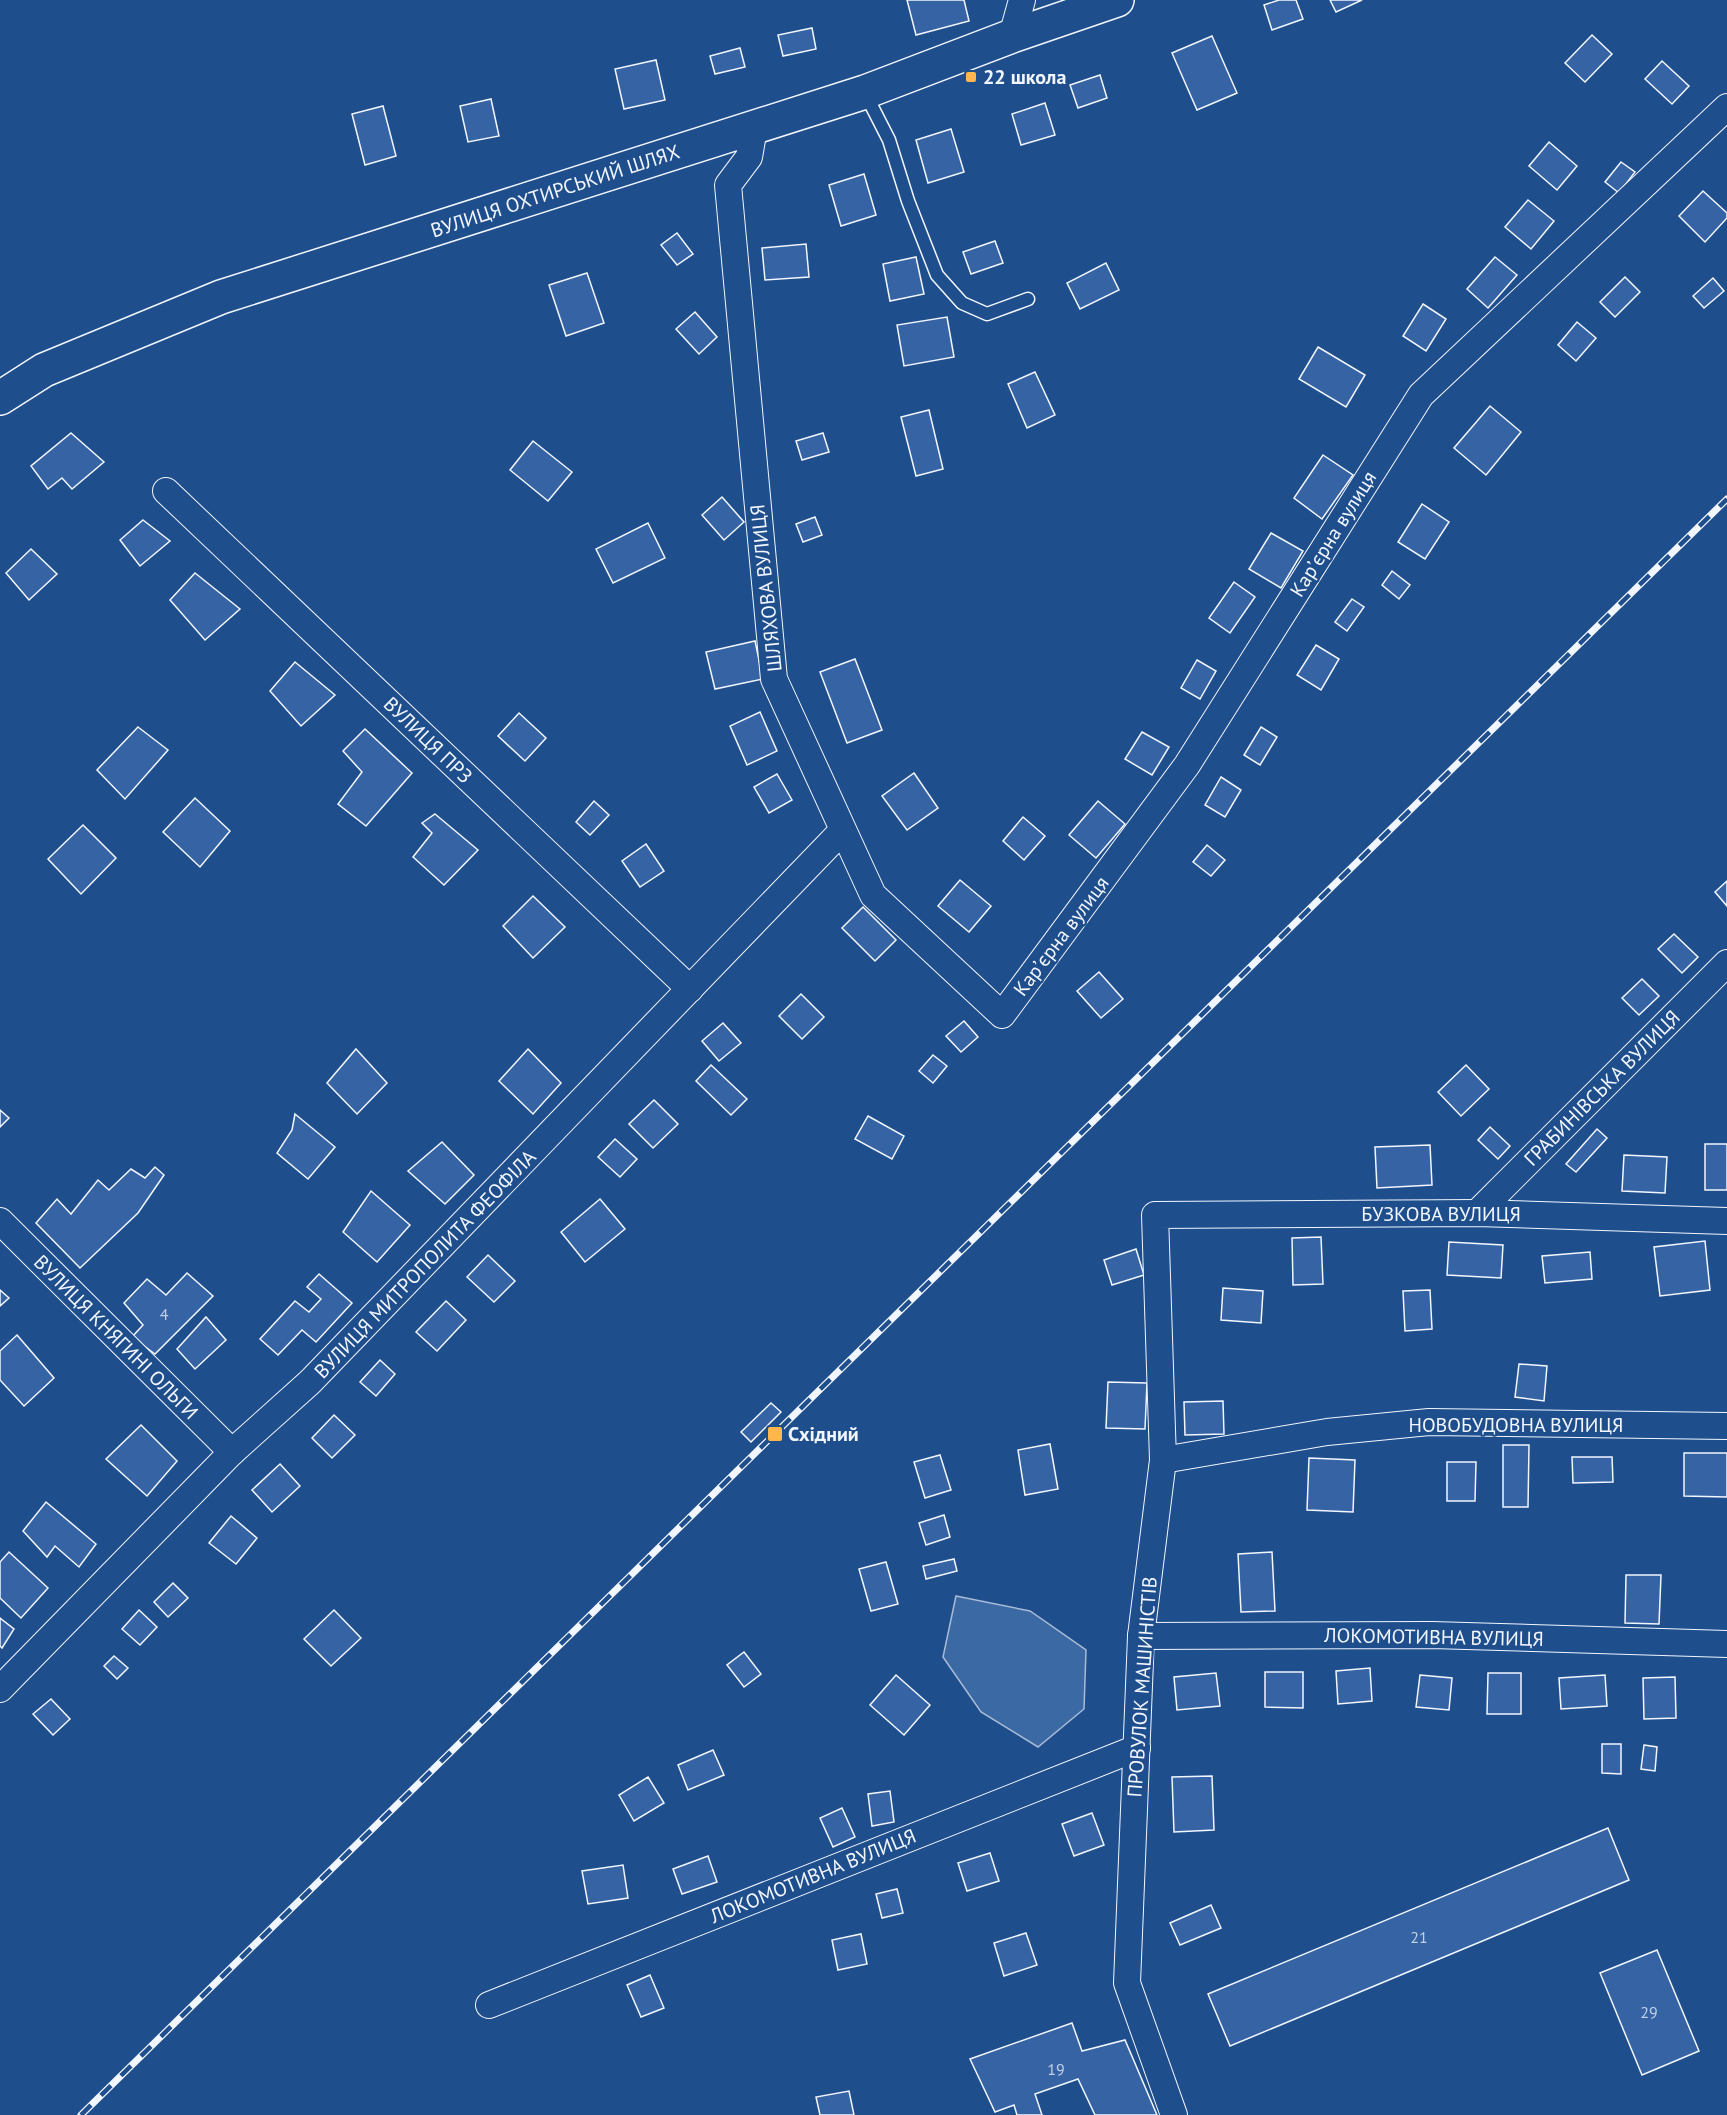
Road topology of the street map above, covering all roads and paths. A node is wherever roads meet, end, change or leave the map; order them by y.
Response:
1 (1005, 0) edge
2 (1022, 0) edge
3 (1117, 0) edge
4 (1012, 36) junction
5 (865, 92) junction
6 (1727, 107) edge
7 (754, 128) junction
8 (1028, 300) dead end
9 (0, 398) edge
10 (166, 491) dead end
11 (842, 831) junction
12 (1727, 963) edge
13 (690, 989) junction
14 (1002, 1015) joint
15 (1477, 1213) junction
16 (1155, 1215) joint
17 (0, 1221) edge
18 (1727, 1221) edge
19 (1727, 1426) edge
20 (232, 1452) junction
21 (1164, 1460) junction
22 (1141, 1636) junction
23 (1727, 1644) edge
24 (0, 1689) edge
25 (1137, 1748) junction
26 (489, 2005) dead end
27 (1174, 2115) edge

1 - 4 street
2 - 4 street
3 - 4 main road, ВУЛИЦЯ ОХТИРСЬКИЙ ШЛЯХ
4 - 5 main road, ВУЛИЦЯ ОХТИРСЬКИЙ ШЛЯХ
5 - 7 main road, ВУЛИЦЯ ОХТИРСЬКИЙ ШЛЯХ
5 - 8 lane
6 - 14 street, Карʼєрна вулиця
7 - 9 main road, ВУЛИЦЯ ОХТИРСЬКИЙ ШЛЯХ
7 - 11 street, ШЛЯХОВА ВУЛИЦЯ
10 - 13 street, ВУЛИЦЯ ПРЗ
11 - 13 street, ВУЛИЦЯ МИТРОПОЛИТА ФЕОФІЛА
11 - 14 street, ШЛЯХОВА ВУЛИЦЯ
12 - 15 street, ГРАБИНІВСЬКА ВУЛИЦЯ
13 - 20 street, ВУЛИЦЯ МИТРОПОЛИТА ФЕОФІЛА
15 - 16 street, БУЗКОВА ВУЛИЦЯ
15 - 18 street, БУЗКОВА ВУЛИЦЯ
16 - 21 street, ПРОВУЛОК МАШИНІСТІВ
17 - 20 street, ВУЛИЦЯ КНЯГИНІ ОЛЬГИ
19 - 21 street, НОВОБУДОВНА ВУЛИЦЯ
20 - 24 street, ВУЛИЦЯ МИТРОПОЛИТА ФЕОФІЛА
21 - 22 street, ПРОВУЛОК МАШИНІСТІВ
22 - 23 street, ЛОКОМОТИВНА ВУЛИЦЯ
22 - 25 street, ПРОВУЛОК МАШИНІСТІВ
25 - 26 street, ЛОКОМОТИВНА ВУЛИЦЯ
25 - 27 street, ПРОВУЛОК МАШИНІСТІВ

